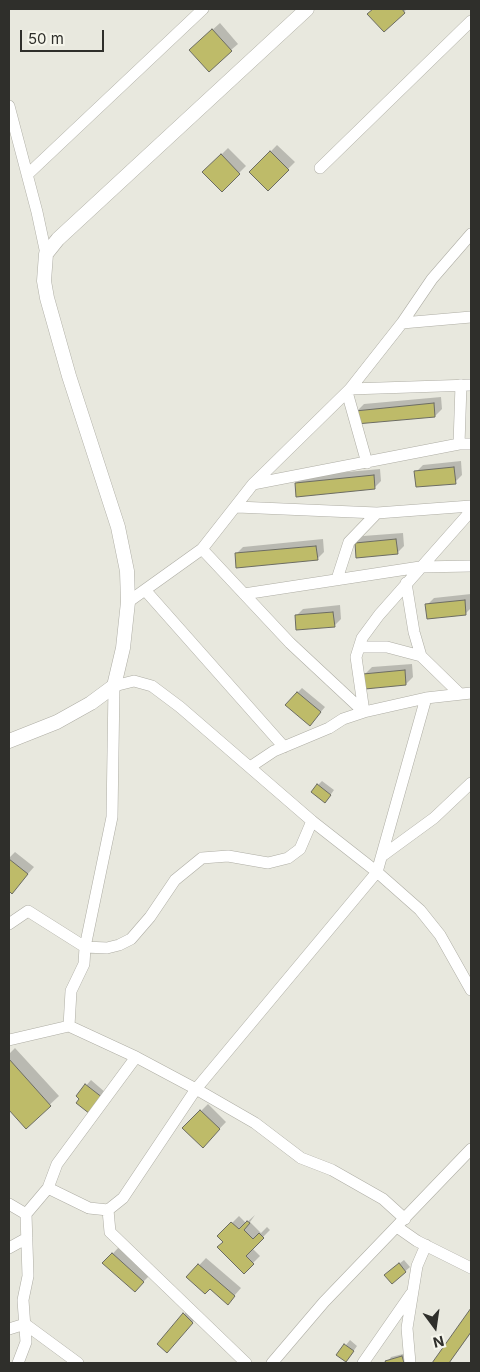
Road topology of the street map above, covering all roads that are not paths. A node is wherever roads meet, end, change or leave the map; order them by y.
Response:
1 (203, 9) edge
2 (308, 9) edge
3 (471, 21) edge
4 (9, 106) edge
5 (320, 168) dead end
6 (27, 175) junction
7 (471, 234) edge
8 (46, 254) junction
9 (471, 316) edge
10 (402, 324) junction
11 (466, 385) edge
12 (348, 390) junction
13 (465, 444) edge
14 (367, 463) junction
15 (253, 484) junction
16 (237, 507) junction
17 (471, 512) edge
18 (377, 513) junction
19 (202, 549) junction
20 (471, 566) edge
21 (420, 567) junction
22 (338, 580) junction
23 (406, 583) junction
24 (145, 590) junction
25 (244, 594) junction
26 (128, 602) junction
27 (359, 647) junction
28 (421, 656) junction
29 (114, 686) junction
30 (459, 693) junction
31 (471, 693) edge
32 (426, 698) junction
33 (364, 712) junction
34 (9, 741) edge
35 (284, 746) junction
36 (250, 767) junction
37 (471, 783) edge
38 (312, 821) junction
39 (382, 856) junction
40 (377, 872) junction
41 (9, 924) edge
42 (85, 947) junction
43 (471, 990) edge
44 (69, 1026) junction
45 (9, 1040) edge
46 (136, 1056) junction
47 (196, 1089) junction
48 (471, 1149) edge
49 (48, 1188) junction
50 (9, 1204) edge
51 (108, 1210) junction
52 (26, 1214) junction
53 (401, 1223) junction
54 (27, 1238) junction
55 (426, 1245) junction
56 (9, 1248) edge
57 (471, 1268) edge
58 (412, 1293) junction
59 (26, 1324) junction
60 (9, 1329) edge
61 (18, 1363) edge
62 (78, 1363) edge
63 (246, 1363) edge
64 (272, 1363) edge
65 (363, 1363) edge
66 (410, 1363) edge

1 - 6 street
2 - 8 street
3 - 5 street
4 - 6 street
6 - 8 street
7 - 10 street
8 - 26 street
9 - 10 street
10 - 12 street
11 - 12 street
11 - 13 street
12 - 14 street
12 - 15 street
13 - 14 street
14 - 15 street
15 - 16 street
16 - 18 street
16 - 19 street
17 - 18 street
17 - 21 street
18 - 22 street
19 - 24 street
19 - 25 street
20 - 21 street
21 - 22 street
21 - 23 street
22 - 25 street
23 - 27 street
23 - 28 street
24 - 26 street
24 - 35 street
25 - 33 street
26 - 29 street
27 - 28 street
27 - 33 street
28 - 30 street
29 - 34 street
29 - 36 street
29 - 42 street
30 - 31 street
30 - 32 street
32 - 33 street
32 - 39 street
33 - 35 street
35 - 36 street
36 - 38 street
37 - 39 street
38 - 40 street
38 - 42 street
39 - 40 street
40 - 43 street
40 - 47 street
41 - 42 street
42 - 44 street
44 - 45 street
44 - 46 street
46 - 47 street
46 - 49 street
47 - 51 street
47 - 53 street
48 - 53 street
49 - 51 street
49 - 52 street
50 - 52 street
51 - 63 street
52 - 54 street
53 - 55 street
53 - 64 street
54 - 56 street
54 - 59 street
55 - 57 street
55 - 58 street
58 - 65 street
58 - 66 street
59 - 60 street
59 - 61 street
59 - 62 street

